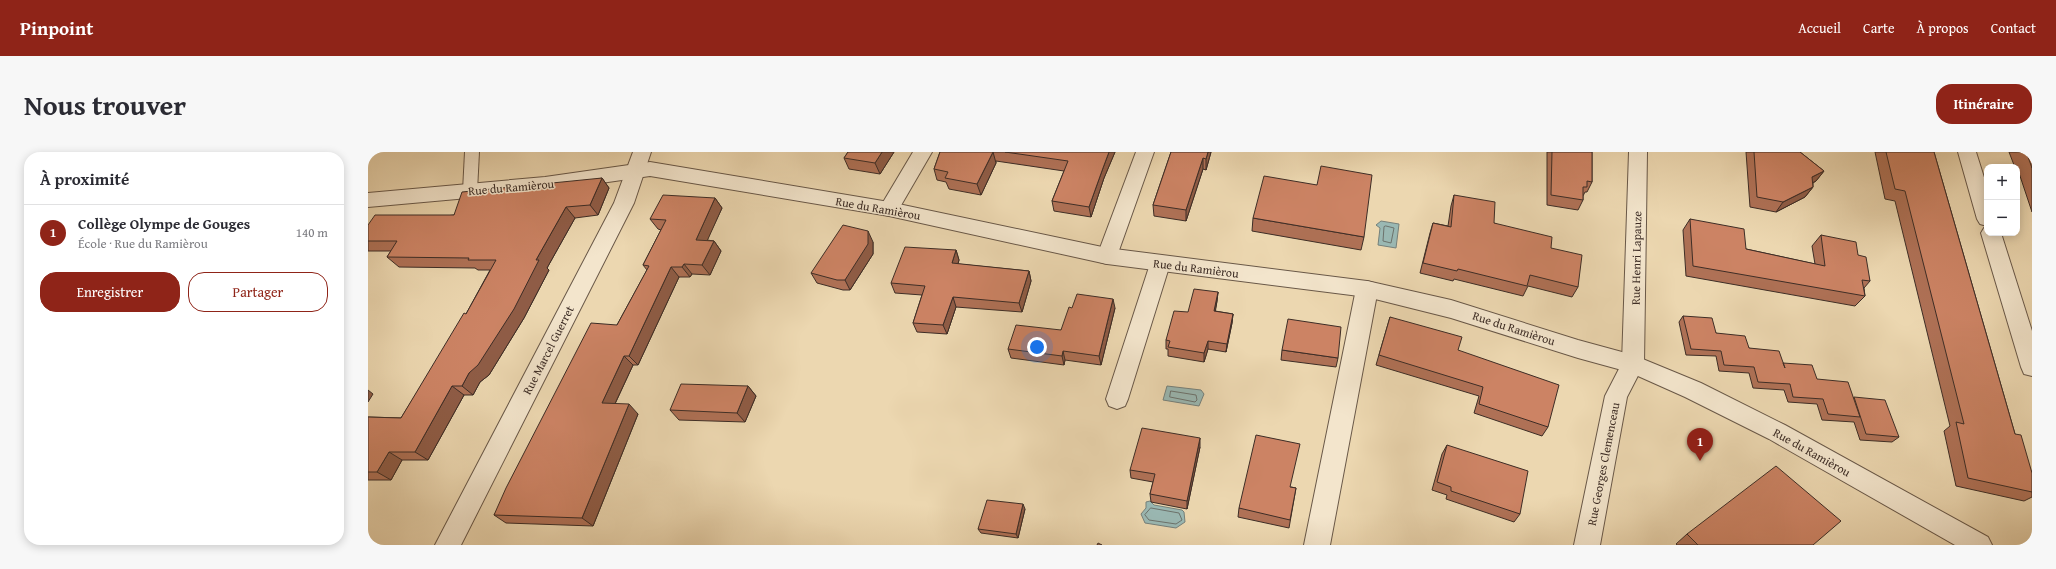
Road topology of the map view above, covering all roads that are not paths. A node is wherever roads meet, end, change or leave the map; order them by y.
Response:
1 (472, 152) edge
2 (923, 152) edge
3 (1146, 152) edge
4 (1638, 152) edge
5 (1966, 152) edge
6 (639, 162) edge
7 (470, 191) junction
8 (368, 200) edge
9 (889, 209) junction
10 (1984, 209) edge
11 (1992, 236) edge
12 (1107, 256) junction
13 (1160, 264) junction
14 (1366, 289) junction
15 (1633, 364) junction
16 (2032, 367) edge
17 (1117, 399) dead end
18 (448, 545) edge
19 (1317, 545) edge
20 (1587, 545) edge
21 (1979, 545) edge

1 - 7 lane
2 - 9 street
3 - 12 street
4 - 15 street, Rue Henri Lapauze
5 - 10 street
6 - 7 street, Rue du Ramièrou
6 - 9 street, Rue du Ramièrou
6 - 18 street, Rue Marcel Guerret
7 - 8 street, Rue du Ramièrou
9 - 12 street, Rue du Ramièrou
11 - 16 street
12 - 13 street, Rue du Ramièrou
13 - 14 street, Rue du Ramièrou
13 - 17 street
14 - 15 street, Rue du Ramièrou
14 - 19 street
15 - 20 street, Rue Georges Clemenceau
15 - 21 street, Rue du Ramièrou

